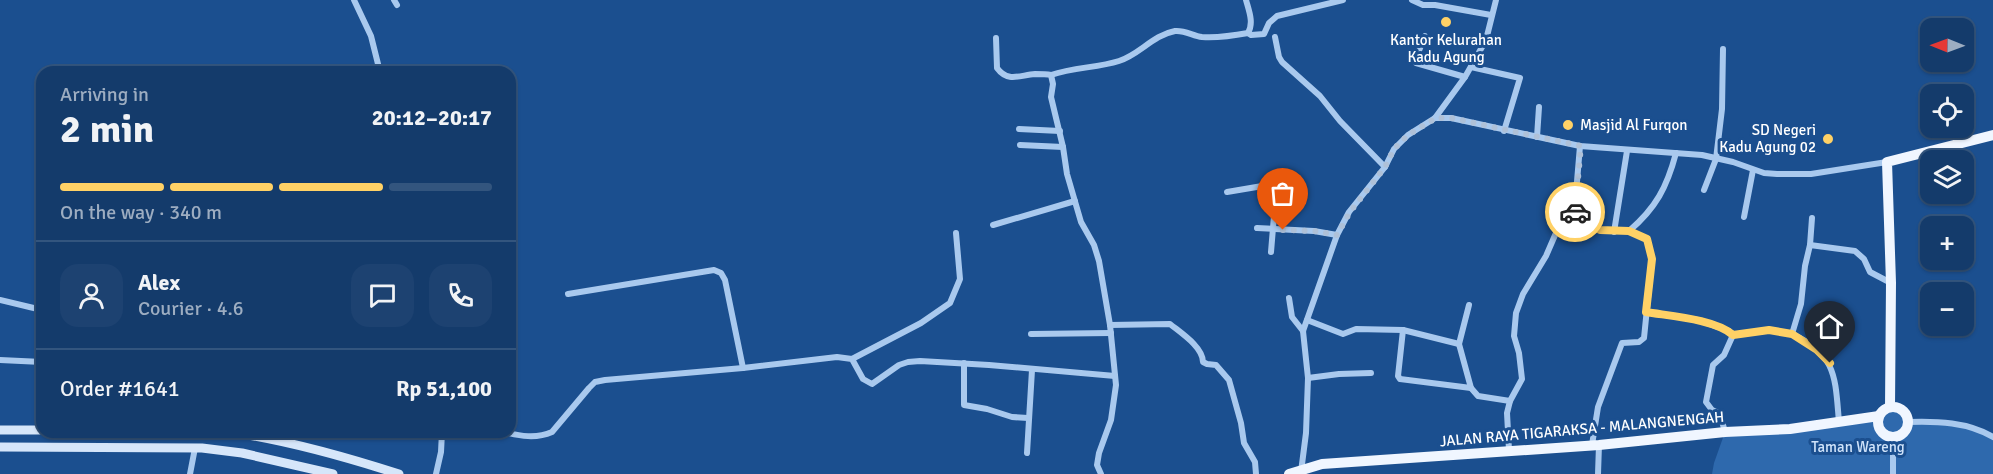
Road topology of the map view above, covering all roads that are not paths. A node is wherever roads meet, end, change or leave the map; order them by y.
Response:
1 (354, 0) edge
2 (1246, 0) edge
3 (1343, 0) edge
4 (1412, 0) edge
5 (1496, 0) edge
6 (1491, 15) junction
7 (1248, 33) junction
8 (1425, 36) dead end
9 (1275, 37) dead end
10 (996, 38) dead end
11 (1723, 49) dead end
12 (378, 66) edge
13 (1471, 67) junction
14 (1051, 75) junction
15 (1465, 77) junction
16 (1539, 107) dead end
17 (1436, 118) junction
18 (1019, 129) dead end
19 (1060, 131) junction
20 (1504, 131) junction
21 (1993, 135) edge
22 (1537, 136) junction
23 (1020, 145) dead end
24 (1581, 146) junction
25 (1063, 147) junction
26 (1627, 151) junction
27 (1676, 153) junction
28 (1716, 159) junction
29 (1887, 162) junction
30 (1385, 167) junction
31 (1753, 170) junction
32 (1274, 174) dead end
33 (1274, 184) junction
34 (1704, 190) dead end
35 (1227, 192) dead end
36 (1075, 201) junction
37 (1574, 217) junction
38 (1744, 217) dead end
39 (1812, 218) dead end
40 (993, 225) dead end
41 (1257, 228) dead end
42 (1272, 229) junction
43 (1614, 231) junction
44 (1629, 231) junction
45 (956, 233) dead end
46 (1337, 235) junction
47 (1810, 245) junction
48 (1271, 252) dead end
49 (1891, 283) junction
50 (568, 294) dead end
51 (1289, 298) dead end
52 (0, 300) edge
53 (1469, 305) dead end
54 (36, 309) edge
55 (1646, 312) junction
56 (1307, 320) junction
57 (1110, 325) junction
58 (1403, 330) junction
59 (1303, 331) junction
60 (1111, 333) junction
61 (1031, 334) dead end
62 (1792, 334) junction
63 (1733, 335) junction
64 (1459, 344) junction
65 (852, 359) junction
66 (0, 360) edge
67 (36, 362) edge
68 (964, 363) junction
69 (742, 368) junction
70 (1032, 370) junction
71 (1371, 374) dead end
72 (1115, 376) junction
73 (1308, 378) junction
74 (1471, 388) junction
75 (1510, 401) junction
76 (1890, 407) junction
77 (1879, 416) junction
78 (1029, 418) junction
79 (1839, 422) junction
80 (1908, 422) junction
81 (0, 430) edge
82 (36, 430) edge
83 (1725, 432) junction
84 (516, 434) edge
85 (1893, 437) junction
86 (1993, 437) edge
87 (266, 438) edge
88 (442, 438) edge
89 (1595, 445) junction
90 (0, 447) edge
91 (195, 448) junction
92 (1509, 450) junction
93 (1027, 453) dead end
94 (1301, 472) junction
95 (190, 474) edge
96 (333, 474) edge
97 (399, 474) edge
98 (436, 474) edge
99 (1101, 474) edge
100 (1256, 474) edge
101 (1289, 474) edge
102 (1598, 474) edge
103 (1893, 474) edge

1 - 12 street
2 - 7 street
3 - 7 street
4 - 6 street
5 - 6 street
6 - 13 street
7 - 14 street
8 - 15 street
9 - 30 street
10 - 14 street
11 - 28 street
13 - 15 street
13 - 20 street
14 - 19 street
15 - 17 street
16 - 22 street
17 - 20 street
17 - 30 street
18 - 19 street
19 - 25 street
20 - 22 street
21 - 29 main road
22 - 24 street
23 - 25 street
24 - 26 street
24 - 37 street
25 - 36 street
26 - 27 street
26 - 43 street
27 - 28 street
27 - 44 street
28 - 31 street
28 - 34 street
29 - 31 street
29 - 49 main road
30 - 46 street
31 - 38 street
32 - 33 street
33 - 35 street
33 - 42 street
36 - 40 street
36 - 57 street
37 - 43 street
37 - 75 street
39 - 47 street
41 - 42 street
42 - 46 street
42 - 48 street
43 - 44 street
44 - 55 street
45 - 65 street
46 - 56 street
47 - 49 street
47 - 62 street
49 - 76 main road
50 - 69 street
51 - 59 street
52 - 54 street
53 - 64 street
55 - 63 street
55 - 89 street
56 - 58 street
56 - 59 street
57 - 60 street
57 - 100 street
58 - 64 street
58 - 74 street
59 - 73 street
60 - 61 street
60 - 72 street
62 - 63 street
62 - 79 street
63 - 83 street
64 - 74 street
65 - 68 street
65 - 69 street
66 - 67 street
68 - 70 street
68 - 78 street
69 - 84 street
70 - 72 street
70 - 78 street
71 - 73 street
72 - 99 street
73 - 94 street
74 - 75 street
75 - 92 street
76 - 77 main road
76 - 80 main road
77 - 79 main road, JALAN RAYA TIGARAKSA - MALANGNENGAH
77 - 85 main road
78 - 93 street
79 - 83 main road, JALAN RAYA TIGARAKSA - MALANGNENGAH
80 - 85 main road
80 - 86 street
81 - 82 main road
83 - 89 main road, JALAN RAYA TIGARAKSA - MALANGNENGAH
85 - 103 street
87 - 97 main road
88 - 98 street
89 - 92 main road, JALAN RAYA TIGARAKSA - MALANGNENGAH
89 - 102 street
90 - 91 main road
91 - 95 street
91 - 96 main road
92 - 94 main road, JALAN RAYA TIGARAKSA - MALANGNENGAH
94 - 101 main road, JALAN RAYA TIGARAKSA - MALANGNENGAH

